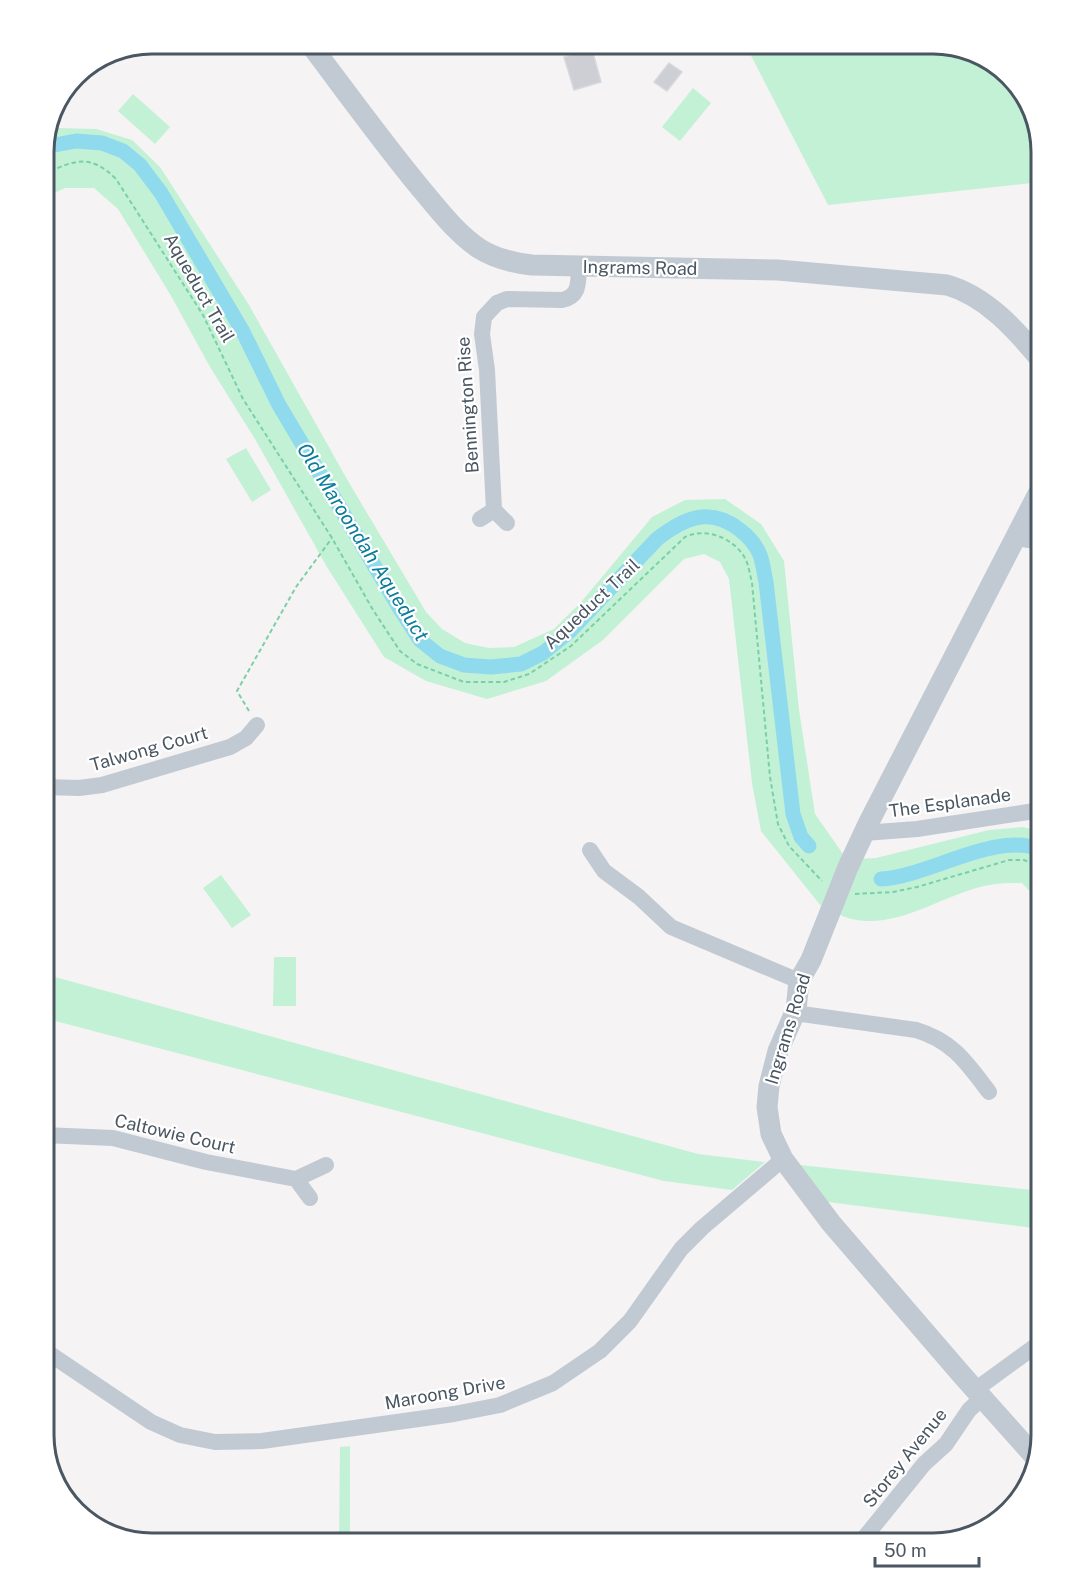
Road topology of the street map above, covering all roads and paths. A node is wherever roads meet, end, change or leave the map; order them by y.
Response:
1 (318, 54) edge
2 (54, 170) edge
3 (579, 267) junction
4 (1031, 349) edge
5 (1031, 508) edge
6 (494, 510) junction
7 (480, 519) dead end
8 (507, 523) dead end
9 (332, 538) junction
10 (1016, 538) junction
11 (1031, 540) edge
12 (257, 725) joint
13 (54, 787) edge
14 (1031, 812) edge
15 (864, 833) junction
16 (590, 850) dead end
17 (1031, 863) edge
18 (836, 895) junction
19 (800, 981) junction
20 (795, 1013) junction
21 (989, 1092) dead end
22 (54, 1135) edge
23 (783, 1159) junction
24 (326, 1165) dead end
25 (296, 1179) junction
26 (310, 1198) dead end
27 (1031, 1350) edge
28 (54, 1357) edge
29 (978, 1394) junction
30 (1030, 1451) edge
31 (869, 1533) edge

1 - 3 street, Ingrams Road
2 - 9 path, Aqueduct Trail
3 - 4 street, Ingrams Road
3 - 6 street, Bennington Rise
5 - 10 street, Ingrams Road
6 - 7 street
6 - 8 street
9 - 12 path
9 - 18 path, Aqueduct Trail
10 - 11 street
10 - 15 street, Ingrams Road
12 - 13 street, Talwong Court
14 - 15 street, The Esplanade
15 - 18 street, Ingrams Road
16 - 19 street
17 - 18 path
18 - 19 street, Ingrams Road
19 - 20 street, Ingrams Road
20 - 21 street
20 - 23 street, Ingrams Road
22 - 25 street, Caltowie Court
23 - 28 street, Maroong Drive
23 - 29 street, Ingrams Road
24 - 25 street
25 - 26 street
27 - 29 street, Storey Avenue
29 - 30 street, Ingrams Road
29 - 31 street, Storey Avenue

